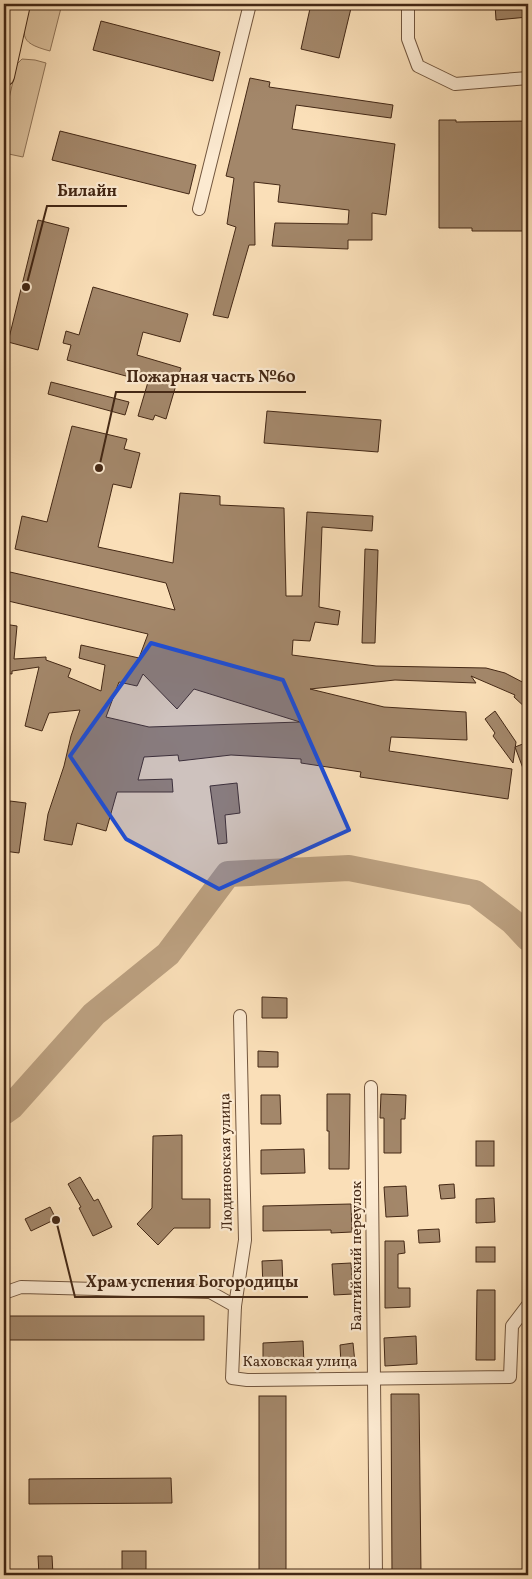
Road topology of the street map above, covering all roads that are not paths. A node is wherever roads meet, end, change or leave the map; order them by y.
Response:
1 (20, 4) edge
2 (250, 4) edge
3 (408, 4) edge
4 (4, 76) edge
5 (528, 78) edge
6 (199, 208) dead end
7 (240, 1016) dead end
8 (371, 1087) dead end
9 (4, 1293) edge
10 (528, 1305) edge
11 (236, 1306) junction
12 (374, 1378) junction
13 (376, 1575) edge

1 - 4 main road
2 - 6 street
3 - 5 street
7 - 11 street, Людиновская улица
8 - 12 street, Балтийский переулок
9 - 11 street
10 - 12 street, Каховская улица
11 - 12 street, Каховская улица
12 - 13 street, Балтийский переулок

